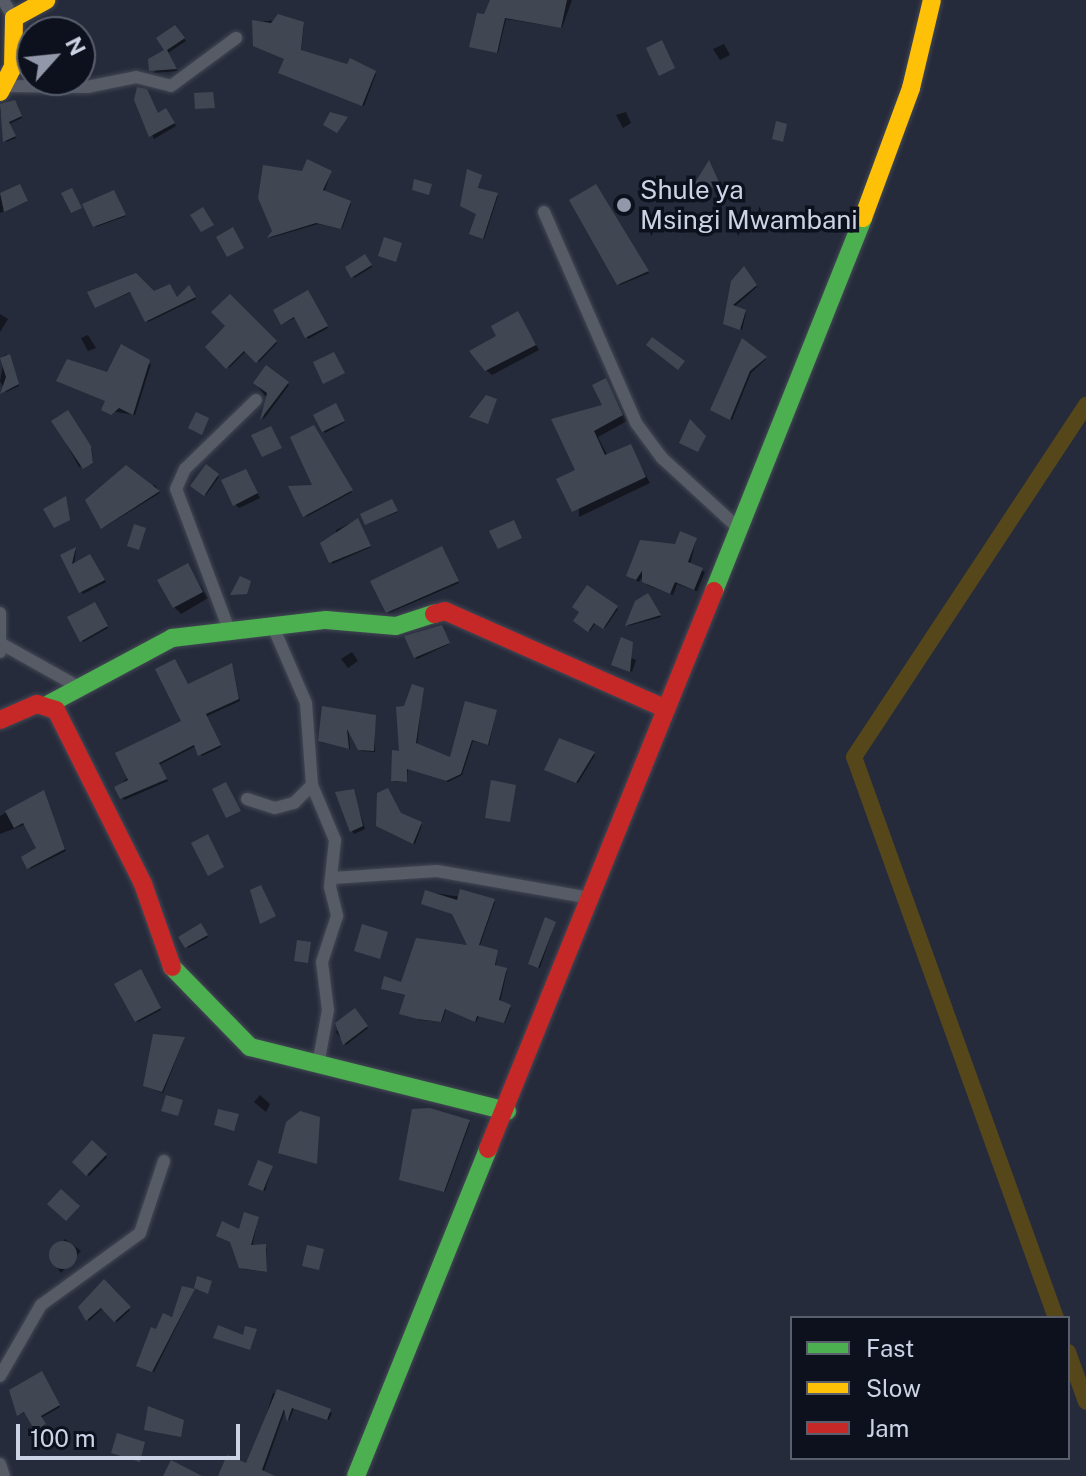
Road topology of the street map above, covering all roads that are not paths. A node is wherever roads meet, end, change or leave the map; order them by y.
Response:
1 (3, 0) edge
2 (46, 0) edge
3 (932, 0) edge
4 (14, 18) junction
5 (236, 38) dead end
6 (3, 89) edge
7 (544, 212) dead end
8 (256, 400) dead end
9 (738, 528) junction
10 (0, 613) edge
11 (272, 624) junction
12 (228, 627) junction
13 (1, 646) edge
14 (75, 685) junction
15 (49, 704) junction
16 (666, 709) junction
17 (0, 720) edge
18 (312, 785) junction
19 (247, 799) dead end
20 (333, 878) junction
21 (590, 898) junction
22 (318, 1065) junction
23 (507, 1111) junction
24 (164, 1161) dead end
25 (0, 1376) edge
26 (0, 1464) edge
27 (4, 1476) edge
28 (356, 1476) edge

1 - 4 street
2 - 4 main road
3 - 9 main road
4 - 6 main road
5 - 6 street
7 - 9 street
8 - 12 street
9 - 16 main road
10 - 13 street
11 - 12 main road
11 - 16 main road
11 - 18 street
12 - 14 main road
13 - 14 street
14 - 15 main road
15 - 17 main road
15 - 22 main road
16 - 21 main road
18 - 19 street
18 - 20 street
20 - 21 street
20 - 22 street
21 - 23 main road
22 - 23 main road
23 - 28 main road
24 - 25 street
26 - 27 street

